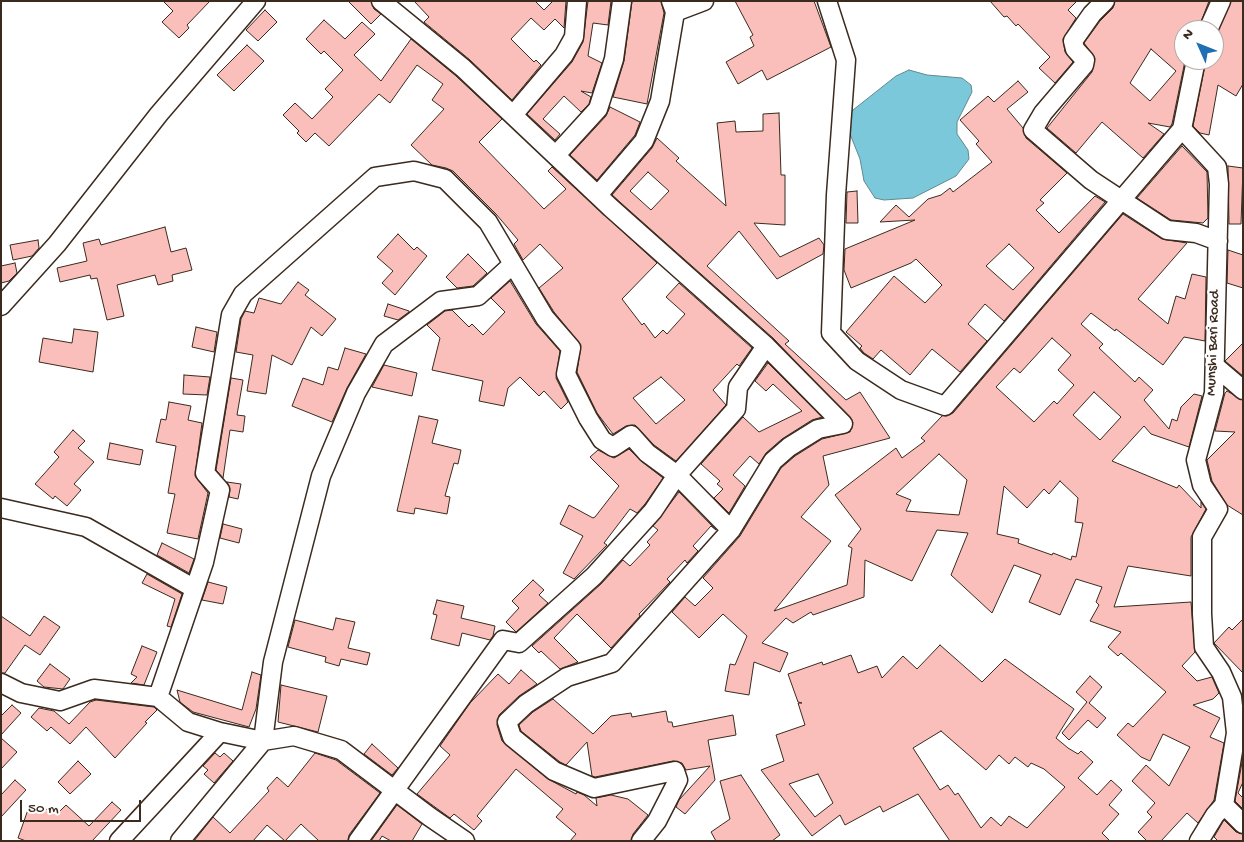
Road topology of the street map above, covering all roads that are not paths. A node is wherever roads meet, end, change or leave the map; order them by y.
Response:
1 (256, 1) edge
2 (381, 1) edge
3 (577, 1) edge
4 (622, 1) edge
5 (704, 1) edge
6 (827, 1) edge
7 (1105, 1) edge
8 (1220, 1) edge
9 (673, 7) edge
10 (1212, 20) edge
11 (1194, 70) edge
12 (513, 115) junction
13 (1182, 129) junction
14 (556, 155) junction
15 (598, 195) junction
16 (1121, 200) junction
17 (1218, 241) junction
18 (513, 264) junction
19 (1, 306) edge
20 (766, 346) junction
21 (1215, 366) junction
22 (1243, 390) edge
23 (677, 475) junction
24 (1, 508) edge
25 (731, 530) junction
26 (195, 589) junction
27 (1, 683) edge
28 (158, 697) junction
29 (220, 732) junction
30 (1239, 735) edge
31 (263, 741) junction
32 (394, 790) junction
33 (1224, 805) junction
34 (1243, 824) edge
35 (119, 841) edge
36 (180, 841) edge
37 (358, 841) edge
38 (465, 841) edge
39 (641, 841) edge
40 (1199, 841) edge

1 - 19 street
2 - 12 street
3 - 12 street
4 - 14 street
5 - 9 street
6 - 16 street
7 - 16 street
8 - 10 street
9 - 15 street
11 - 13 street
12 - 14 street
13 - 16 street
13 - 17 street, Munshi Bari Road
14 - 15 street
15 - 20 street
16 - 17 street
17 - 21 street, Munshi Bari Road
18 - 23 street
18 - 26 street
18 - 31 street
20 - 23 street
20 - 25 street
21 - 22 street
21 - 30 street, Munshi Bari Road
23 - 25 street
23 - 32 street
24 - 26 street
25 - 39 street
26 - 28 street
27 - 28 street
28 - 29 street
29 - 31 street
29 - 35 street
30 - 33 street
31 - 32 street
31 - 36 street
32 - 37 street
32 - 38 street
33 - 34 street
33 - 40 street

